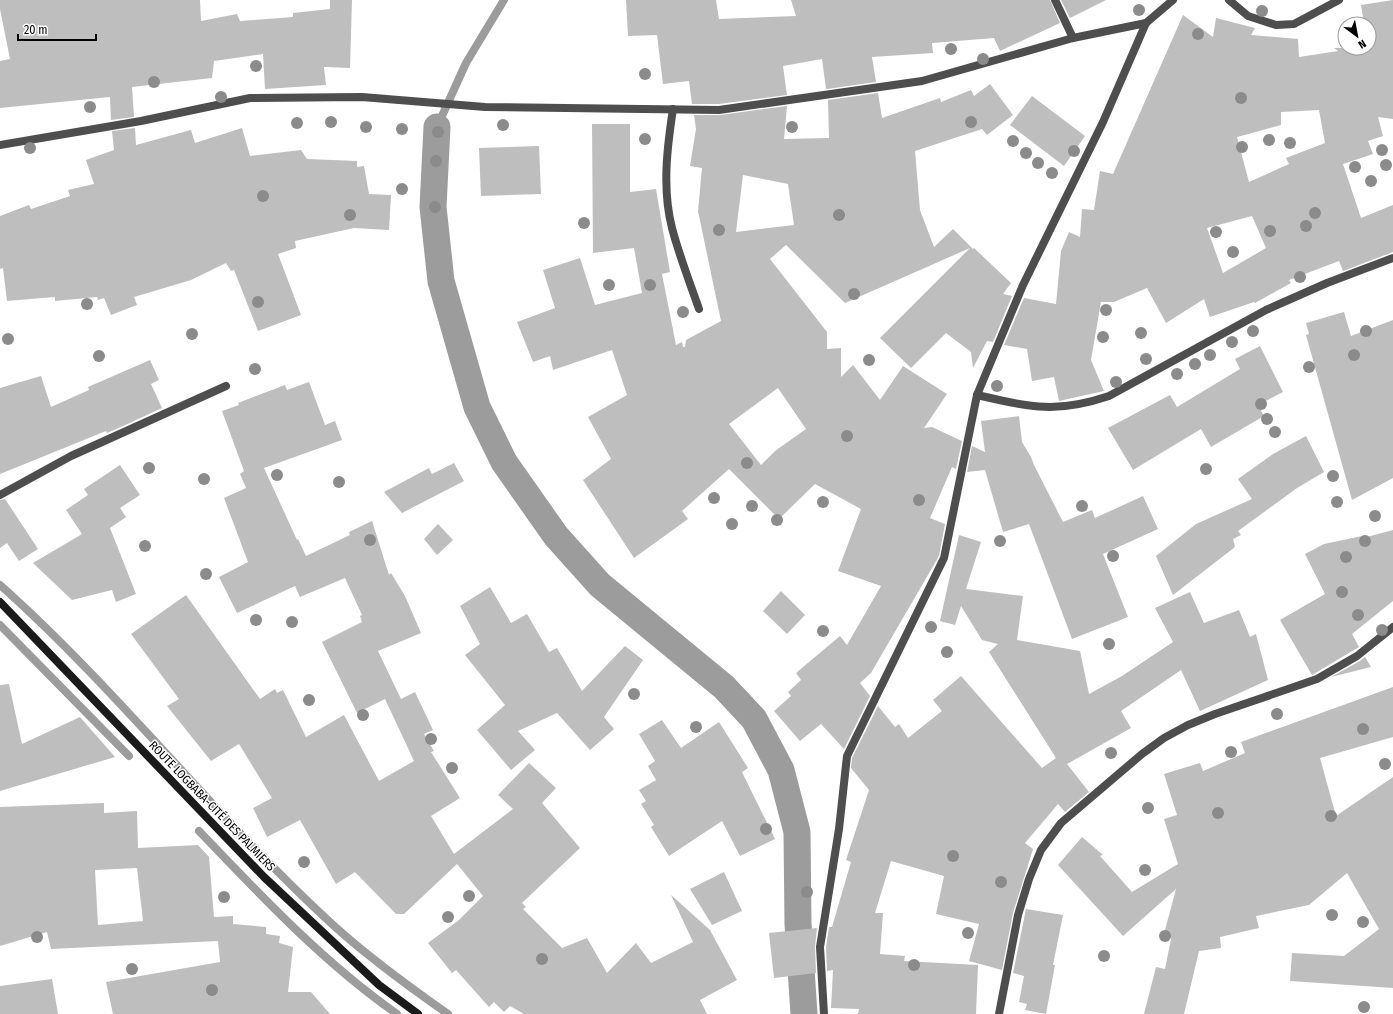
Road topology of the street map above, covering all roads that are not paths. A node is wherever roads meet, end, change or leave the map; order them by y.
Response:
1 (1055, 0) edge
2 (1173, 0) edge
3 (1229, 0) edge
4 (1339, 0) edge
5 (1146, 23) junction
6 (1073, 38) junction
7 (673, 109) junction
8 (0, 145) edge
9 (1393, 258) edge
10 (698, 310) dead end
11 (226, 386) dead end
12 (977, 395) junction
13 (0, 495) edge
14 (0, 602) edge
15 (1393, 627) edge
16 (418, 1014) edge
17 (824, 1014) edge
18 (999, 1014) edge

1 - 6 street
2 - 5 street
3 - 4 street
5 - 6 street
5 - 12 street
6 - 7 street
7 - 8 street
7 - 10 street
9 - 12 street
11 - 13 street
12 - 17 street
14 - 16 main road, ROUTE LOGBABA-CITÉ DES PALMIERS
15 - 18 street

